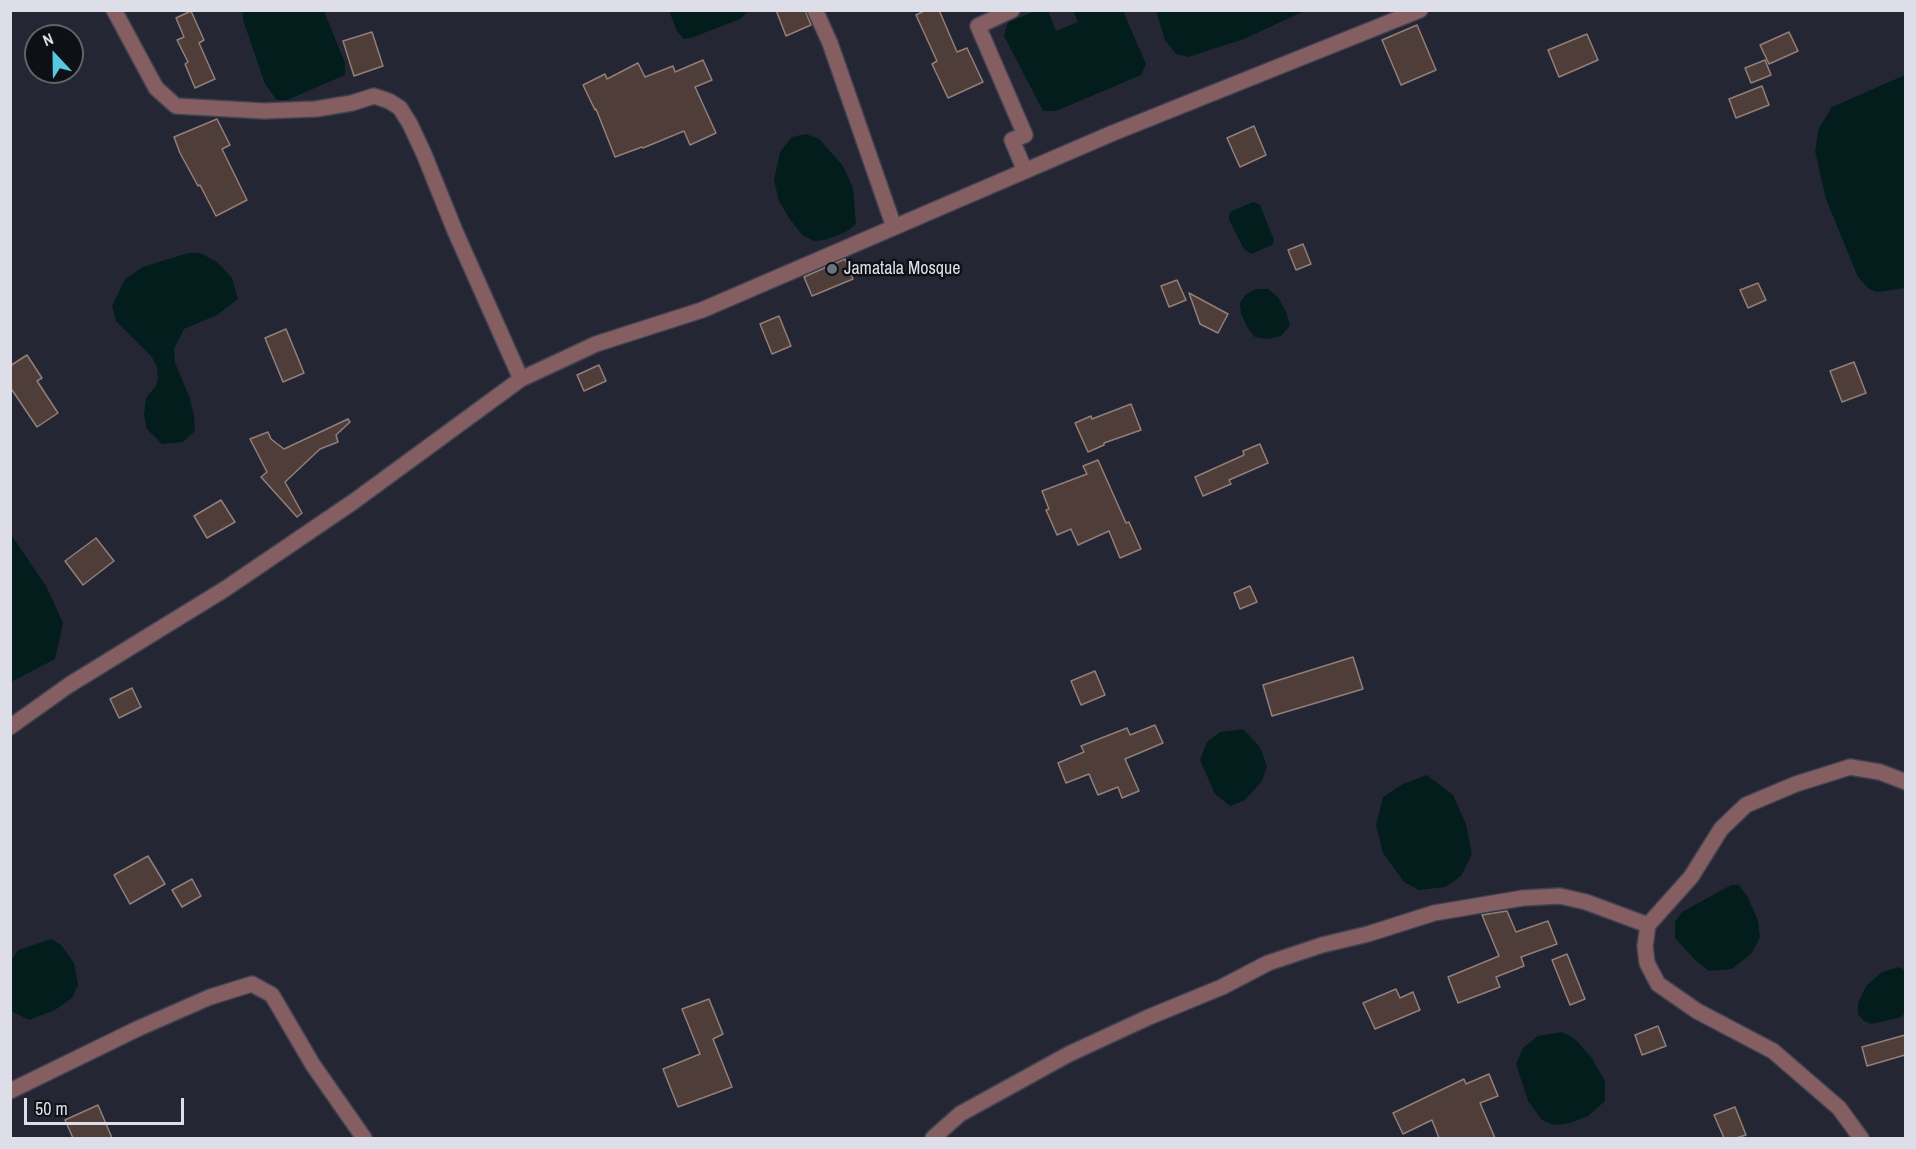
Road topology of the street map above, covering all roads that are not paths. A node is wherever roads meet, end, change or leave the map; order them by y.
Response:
1 (114, 10) edge
2 (815, 10) edge
3 (1012, 10) edge
4 (1420, 10) edge
5 (1025, 171) junction
6 (894, 227) junction
7 (521, 379) junction
8 (10, 727) edge
9 (1905, 782) edge
10 (1648, 925) junction
11 (10, 1091) edge
12 (364, 1138) edge
13 (933, 1138) edge
14 (1861, 1138) edge

1 - 7 street
2 - 6 street
3 - 5 street
4 - 5 street
5 - 6 street
6 - 7 street
7 - 8 street
9 - 10 street
10 - 13 street
10 - 14 street
11 - 12 street

